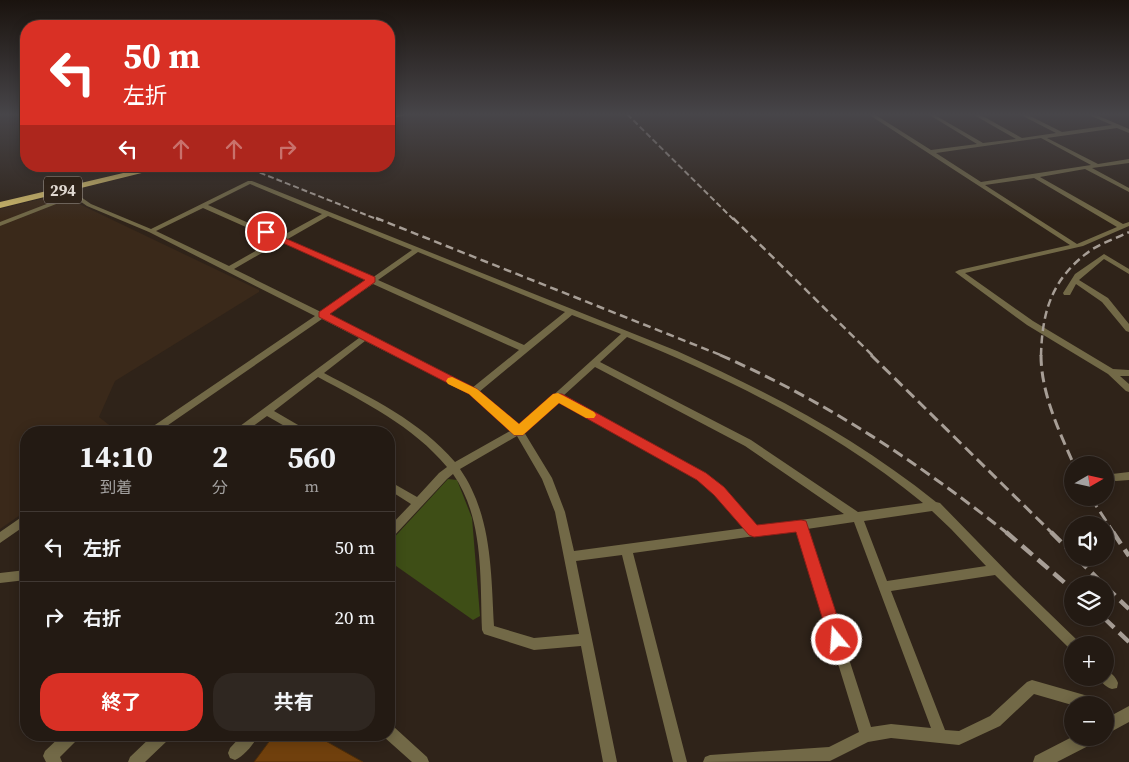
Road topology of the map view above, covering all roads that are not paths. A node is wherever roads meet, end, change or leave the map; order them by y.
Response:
1 (928, 150) edge
2 (952, 150) edge
3 (1065, 150) edge
4 (932, 152) junction
5 (1129, 161) edge
6 (1097, 166) junction
7 (1086, 168) junction
8 (131, 172) edge
9 (135, 172) edge
10 (125, 174) junction
11 (1035, 176) junction
12 (980, 184) junction
13 (1129, 190) edge
14 (0, 200) edge
15 (0, 205) edge
16 (203, 205) junction
17 (328, 213) junction
18 (0, 224) edge
19 (1129, 224) edge
20 (1121, 226) junction
21 (151, 231) junction
22 (281, 240) junction
23 (1074, 245) junction
24 (418, 249) junction
25 (229, 269) junction
26 (1129, 272) edge
27 (372, 280) junction
28 (1075, 280) junction
29 (1067, 293) dead end
30 (571, 311) junction
31 (322, 315) junction
32 (1129, 329) edge
33 (626, 334) junction
34 (365, 337) junction
35 (525, 349) junction
36 (594, 363) junction
37 (1111, 372) junction
38 (317, 373) junction
39 (1129, 373) edge
40 (1129, 389) edge
41 (473, 392) junction
42 (558, 397) junction
43 (267, 411) junction
44 (161, 426) edge
45 (247, 426) edge
46 (292, 426) edge
47 (519, 431) junction
48 (455, 467) junction
49 (1129, 476) edge
50 (1116, 477) dead end
51 (395, 489) edge
52 (418, 503) junction
53 (936, 506) junction
54 (857, 517) junction
55 (20, 523) edge
56 (801, 526) junction
57 (395, 528) edge
58 (754, 531) junction
59 (0, 538) edge
60 (626, 549) junction
61 (570, 557) junction
62 (997, 569) junction
63 (20, 576) edge
64 (0, 578) edge
65 (884, 588) junction
66 (1065, 636) edge
67 (586, 639) junction
68 (1064, 696) edge
69 (1129, 714) edge
70 (1114, 722) edge
71 (867, 735) junction
72 (395, 737) edge
73 (941, 737) junction
74 (66, 741) edge
75 (157, 741) edge
76 (246, 741) edge
77 (1071, 746) edge
78 (235, 753) dead end
79 (55, 762) edge
80 (135, 762) edge
81 (422, 762) edge
82 (610, 762) edge
83 (680, 762) edge
84 (710, 762) edge
85 (1041, 762) edge

1 - 4 street
2 - 4 street
3 - 6 street
4 - 12 street
5 - 6 street
6 - 7 street
7 - 11 street
7 - 13 street
8 - 10 highway, 294
9 - 10 highway, 294
10 - 14 highway, 294
10 - 15 highway, 294
11 - 12 street
11 - 20 street
12 - 23 street
16 - 17 street
16 - 21 street
16 - 22 street
17 - 22 street
17 - 24 street
18 - 21 street
19 - 20 street
20 - 23 street
21 - 25 street
22 - 25 street
22 - 27 street
23 - 37 street
24 - 27 street
24 - 30 street
25 - 31 street
26 - 28 street
27 - 31 street
27 - 35 street
28 - 29 street
28 - 32 street
30 - 33 street
30 - 35 street
31 - 34 street
31 - 44 street
33 - 36 street
33 - 53 street
34 - 38 street
34 - 41 street
35 - 41 street
36 - 42 street
36 - 54 street
37 - 39 street
37 - 40 street
38 - 43 street
38 - 48 street
41 - 47 street
42 - 47 street
42 - 58 street
43 - 45 street
43 - 46 street
47 - 48 street
47 - 61 street
48 - 52 street
48 - 67 street
49 - 50 street
51 - 52 street
52 - 57 street
53 - 54 street
53 - 62 street
54 - 56 street
54 - 65 street
55 - 59 street
56 - 58 street
56 - 71 street
58 - 60 street
60 - 61 street
60 - 83 street
61 - 67 street
62 - 65 street
62 - 66 street
63 - 64 street
65 - 73 street
67 - 82 street
68 - 73 street
69 - 70 street
71 - 73 street
71 - 84 street
72 - 81 street
74 - 79 street
75 - 80 street
76 - 78 street
77 - 85 street

